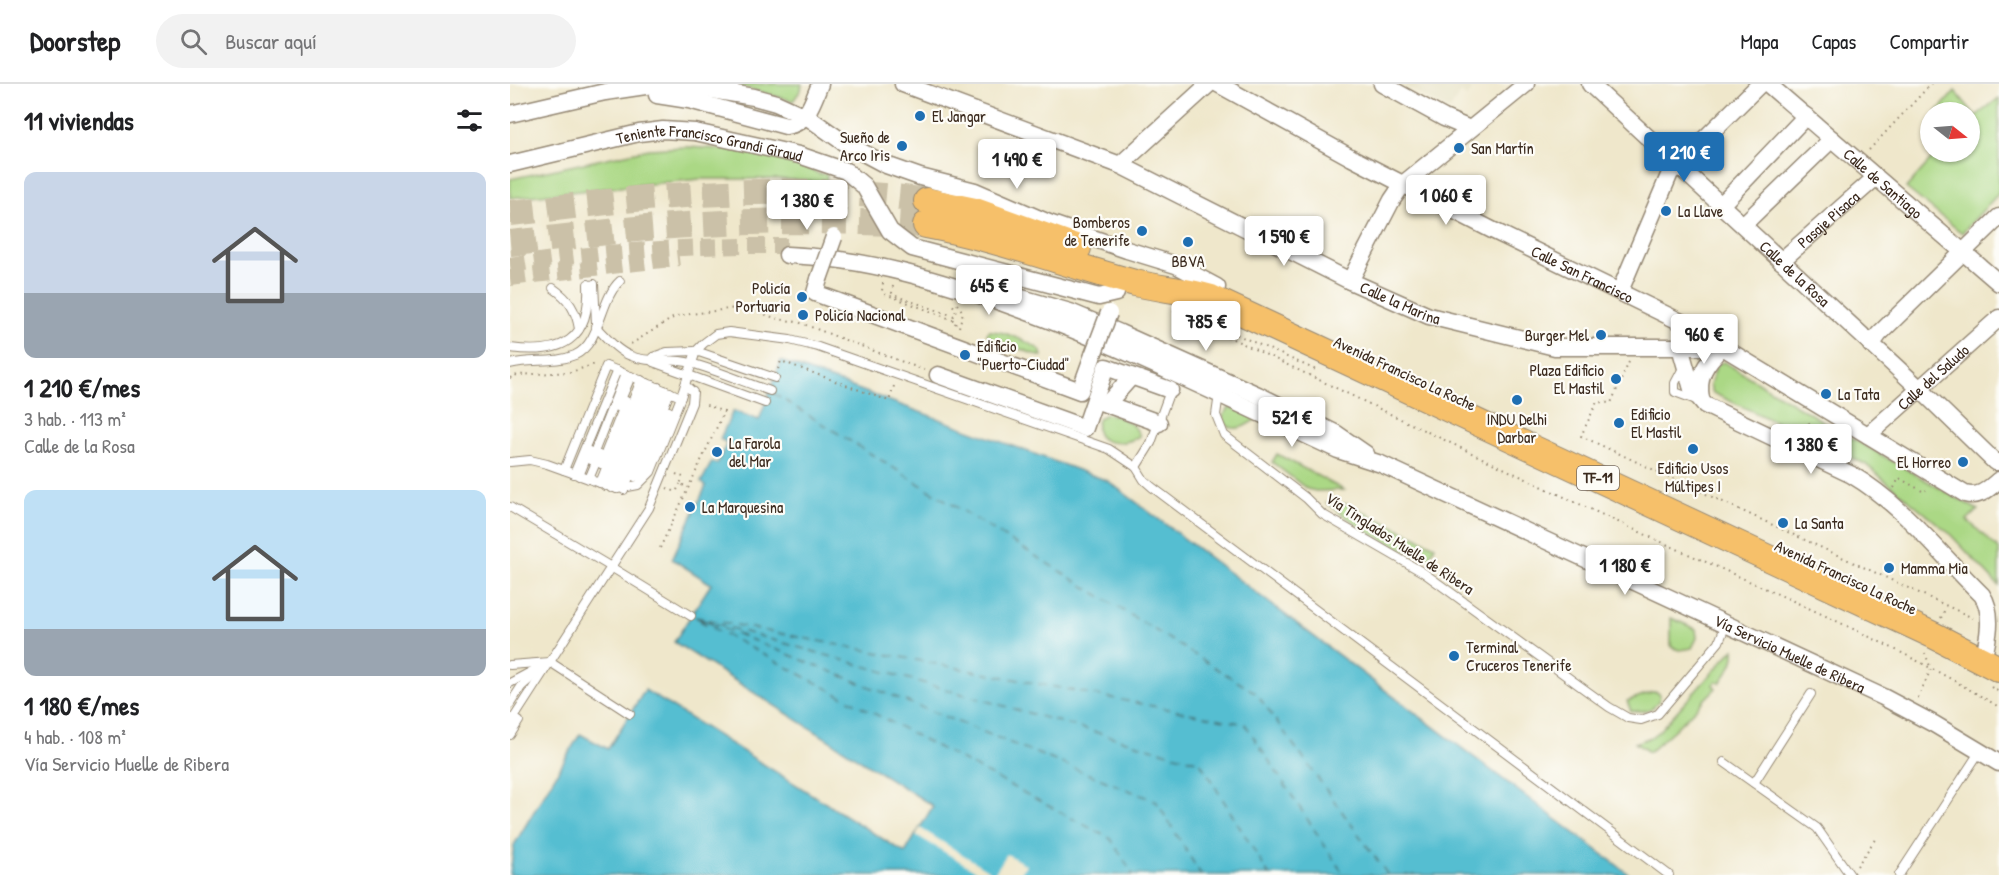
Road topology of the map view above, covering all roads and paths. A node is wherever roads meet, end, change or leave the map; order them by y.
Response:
1 (810, 84) edge
2 (820, 84) edge
3 (1209, 84) edge
4 (1218, 84) edge
5 (1382, 84) edge
6 (1526, 84) edge
7 (1590, 84) edge
8 (1760, 84) edge
9 (1768, 84) edge
10 (1931, 84) edge
11 (906, 85) edge
12 (776, 103) junction
13 (510, 114) edge
14 (805, 116) junction
15 (1806, 116) junction
16 (510, 125) edge
17 (1470, 129) junction
18 (1832, 139) junction
19 (1869, 150) dead end
20 (510, 164) edge
21 (1120, 165) junction
22 (1677, 165) junction
23 (1875, 178) junction
24 (1403, 184) junction
25 (1721, 205) junction
26 (926, 213) tunnel mouth
27 (1999, 217) edge
28 (1743, 225) junction
29 (829, 243) junction
30 (1963, 252) junction
31 (1781, 261) junction
32 (1350, 280) junction
33 (620, 281) dead end
34 (886, 281) dead end
35 (891, 282) dead end
36 (1999, 283) edge
37 (553, 288) dead end
38 (1620, 291) junction
39 (1214, 293) junction
40 (1173, 311) dead end
41 (1186, 312) dead end
42 (1999, 318) edge
43 (596, 327) junction
44 (579, 329) junction
45 (1694, 329) junction
46 (954, 336) junction
47 (1871, 345) junction
48 (1722, 347) junction
49 (510, 348) edge
50 (1635, 348) junction
51 (696, 351) junction
52 (1685, 356) junction
53 (647, 360) junction
54 (692, 363) junction
55 (510, 364) edge
56 (1179, 367) junction
57 (1323, 373) dead end
58 (688, 375) junction
59 (898, 375) junction
60 (938, 375) dead end
61 (1131, 377) junction
62 (775, 378) joint
63 (645, 382) junction
64 (685, 385) junction
65 (1221, 387) junction
66 (1920, 389) junction
67 (1170, 390) junction
68 (770, 391) dead end
69 (1101, 402) junction
70 (1701, 402) junction
71 (692, 403) junction
72 (765, 403) dead end
73 (1819, 406) junction
74 (1159, 423) junction
75 (1868, 435) junction
76 (1801, 438) dead end
77 (510, 462) edge
78 (1999, 462) edge
79 (1136, 467) junction
80 (665, 469) junction
81 (1999, 480) edge
82 (598, 481) junction
83 (659, 484) junction
84 (680, 484) junction
85 (688, 488) junction
86 (1893, 489) dead end
87 (1926, 490) dead end
88 (510, 507) edge
89 (660, 548) dead end
90 (611, 567) junction
91 (691, 616) dead end
92 (1976, 620) dead end
93 (1726, 623) junction
94 (1925, 654) dead end
95 (1992, 655) edge
96 (550, 662) junction
97 (510, 665) edge
98 (1931, 669) junction
99 (510, 683) edge
100 (510, 694) edge
101 (1811, 694) dead end
102 (510, 704) edge
103 (1999, 707) edge
104 (1912, 711) junction
105 (510, 714) edge
106 (630, 714) dead end
107 (510, 724) edge
108 (510, 735) edge
109 (1980, 750) junction
110 (1724, 762) dead end
111 (1999, 763) edge
112 (1754, 783) junction
113 (1876, 838) dead end
114 (1857, 866) dead end
115 (1670, 875) edge
116 (1850, 875) edge
117 (1899, 875) edge

1 - 12 street
2 - 14 street
3 - 21 street
4 - 24 street, Calle San Francisco
5 - 17 street
6 - 17 street
7 - 22 street, Calle de la Rosa
8 - 22 street
9 - 15 street, Calle de Santiago
10 - 19 path
11 - 21 street, Calle la Marina
12 - 13 street
12 - 14 street, Avenida Francisco La Roche
14 - 16 street
14 - 39 street, Avenida Francisco La Roche
15 - 18 street, Calle de Santiago
15 - 25 street
17 - 24 street
18 - 23 street, Calle de Santiago
18 - 28 street
20 - 46 street, Teniente Francisco Grandi Giraud, bridge
21 - 32 street, Calle la Marina
22 - 25 street, Calle de la Rosa
22 - 38 street
23 - 30 street, Calle de Santiago
23 - 31 street, Pasaje Pisaca
24 - 32 street
24 - 38 street, Calle San Francisco
25 - 28 street, Calle de la Rosa
26 - 39 main road, TF-11
27 - 30 street
28 - 31 street, Calle de la Rosa
29 - 46 street, bridge
29 - 56 street, Vía Servicio Muelle de Ribera
29 - 56 street, Vía Servicio Muelle de Ribera
30 - 36 street, Calle de Santiago
30 - 47 street
31 - 47 street, Calle de la Rosa
32 - 50 street, Calle la Marina
33 - 43 lane
34 - 46 path
35 - 46 path
37 - 44 lane
38 - 45 street, Calle San Francisco
39 - 95 main road, Avenida Francisco La Roche / TF-11
40 - 98 path
41 - 57 path
42 - 66 street, Calle del Saludo
43 - 44 lane
43 - 53 lane
43 - 55 lane
44 - 49 lane
45 - 48 street, Calle San Francisco
45 - 52 street
47 - 66 street, Calle de la Rosa
48 - 52 street, Calle la Marina
48 - 70 street
48 - 73 street, Calle San Francisco
50 - 52 street, Calle la Marina
50 - 92 path
51 - 53 lane
51 - 54 lane
51 - 59 lane
51 - 62 lane
52 - 70 street
52 - 70 lane
53 - 54 lane
53 - 58 lane
54 - 58 lane
54 - 68 lane
56 - 65 street, Vía Servicio Muelle de Ribera
56 - 67 lane
58 - 64 lane
58 - 72 lane
59 - 62 path
59 - 79 lane
60 - 69 street
61 - 67 street
61 - 69 street
61 - 69 street
63 - 64 lane
63 - 82 lane
63 - 82 lane
63 - 82 lane
63 - 82 lane
63 - 82 lane
63 - 82 lane
64 - 71 lane
65 - 93 street, Vía Servicio Muelle de Ribera
65 - 93 lane, Vía Tinglados Muelle de Ribera
66 - 75 street, Calle del Saludo
66 - 78 street, Calle de la Rosa
67 - 74 lane
69 - 74 street
70 - 95 street
71 - 80 lane
71 - 85 path
73 - 75 street, Calle San Francisco
73 - 76 path
74 - 79 lane
75 - 81 street, Calle San Francisco
77 - 82 lane
79 - 115 lane
80 - 83 lane
80 - 84 path
83 - 84 path
83 - 90 lane
84 - 85 path
85 - 89 path
86 - 87 path
88 - 90 lane
90 - 91 lane
90 - 96 lane
93 - 104 street, Vía Servicio Muelle de Ribera
94 - 98 path
96 - 97 lane
96 - 99 lane
96 - 100 lane
96 - 102 lane
96 - 105 lane
96 - 106 lane
96 - 107 lane
96 - 108 lane
98 - 103 path
98 - 104 path
101 - 112 lane
104 - 109 street, Vía Servicio Muelle de Ribera
109 - 111 street, Vía Servicio Muelle de Ribera
109 - 117 lane
110 - 112 lane
112 - 116 lane
113 - 114 path

